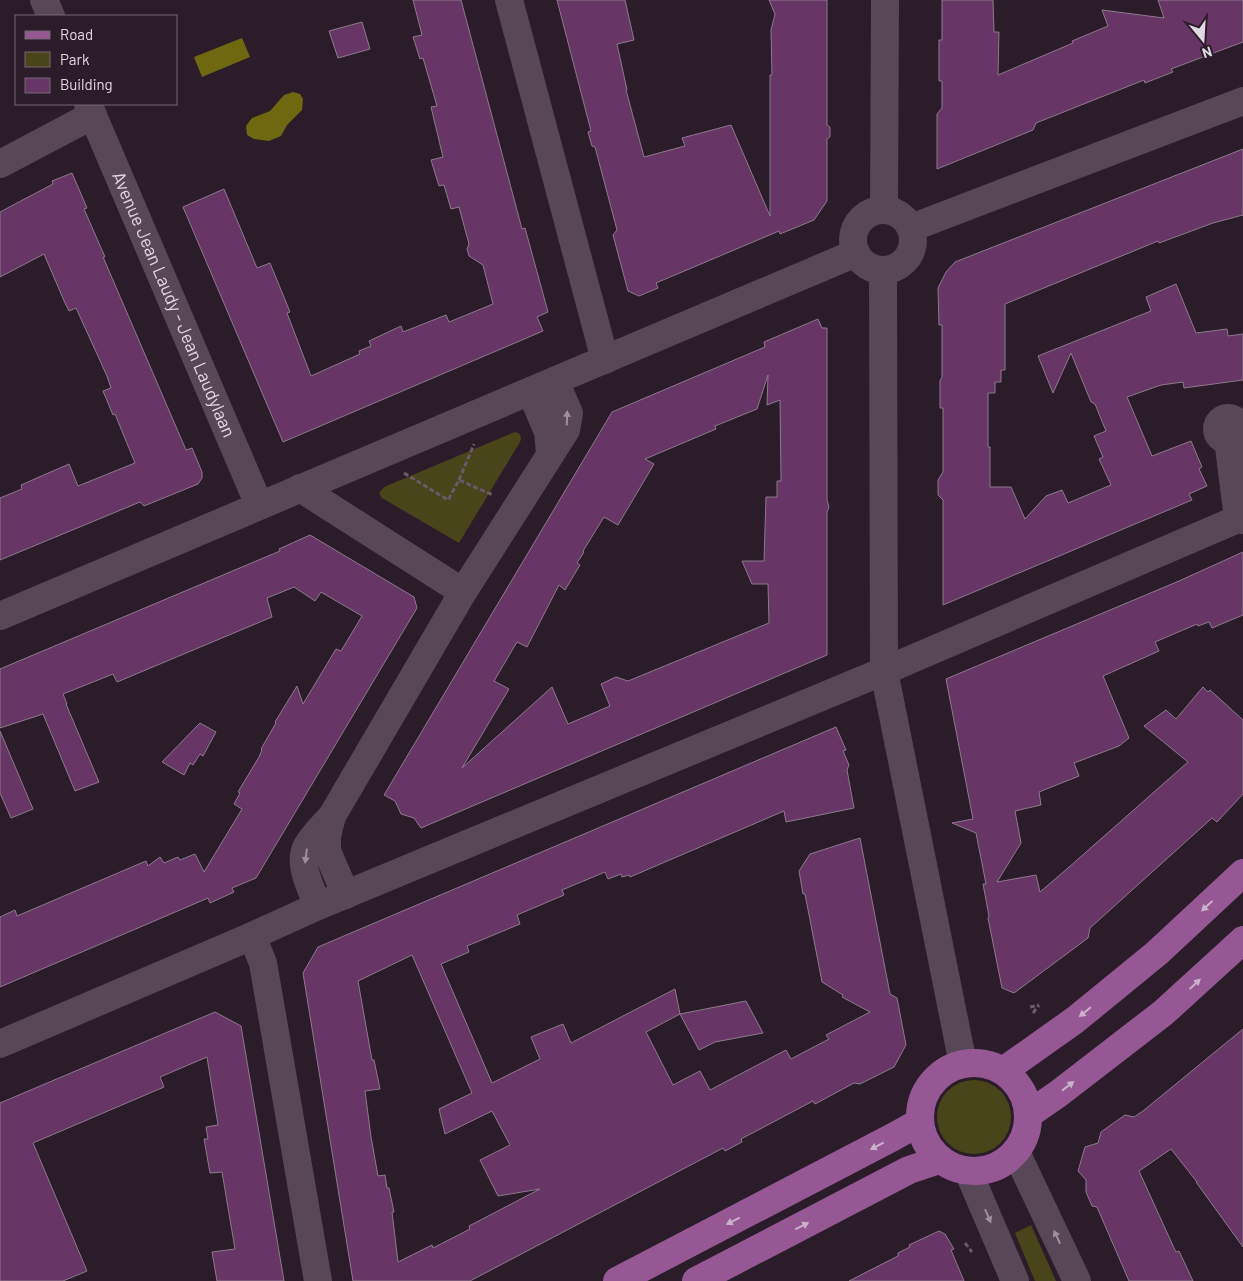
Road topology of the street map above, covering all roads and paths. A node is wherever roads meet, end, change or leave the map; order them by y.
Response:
1 (44, 0) edge
2 (509, 0) edge
3 (885, 0) edge
4 (51, 15) edge
5 (1243, 101) edge
6 (91, 110) edge
7 (0, 164) edge
8 (884, 210) junction
9 (911, 228) junction
10 (856, 253) junction
11 (883, 270) junction
12 (605, 360) junction
13 (543, 386) junction
14 (1228, 439) dead end
15 (474, 443) dead end
16 (404, 473) dead end
17 (459, 480) junction
18 (300, 488) junction
19 (493, 495) dead end
20 (260, 505) junction
21 (1240, 520) edge
22 (463, 592) junction
23 (0, 616) edge
24 (884, 671) junction
25 (332, 816) junction
26 (1243, 873) edge
27 (346, 895) junction
28 (318, 906) junction
29 (252, 936) junction
30 (1243, 940) edge
31 (1030, 1008) dead end
32 (1033, 1013) dead end
33 (0, 1044) edge
34 (963, 1064) junction
35 (1003, 1071) junction
36 (1029, 1114) junction
37 (920, 1122) junction
38 (1016, 1152) junction
39 (940, 1160) junction
40 (968, 1171) junction
41 (964, 1243) dead end
42 (972, 1252) dead end
43 (634, 1277) edge
44 (318, 1281) edge
45 (696, 1281) edge
46 (1015, 1281) edge
47 (1077, 1281) edge

1 - 4 street
2 - 12 street
3 - 8 street
5 - 9 street
6 - 7 street
6 - 20 street, Avenue Jean Laudy - Jean Laudylaan
8 - 9 street
8 - 10 street
9 - 11 street
10 - 11 street
10 - 12 street
11 - 24 street
12 - 13 street
13 - 18 street
13 - 22 street
14 - 21 street
15 - 17 path
16 - 17 path
17 - 19 path
18 - 20 street
18 - 22 street
20 - 23 street
21 - 24 street
22 - 25 street
24 - 27 street
24 - 34 street
25 - 27 street
25 -> 28 street
26 -> 35 main road
27 - 28 street
28 - 29 street
29 - 33 street
29 - 44 street
36 -> 30 main road
31 - 32 path
34 - 35 main road
34 - 37 main road
35 - 36 main road
36 - 38 main road
37 - 39 main road
37 -> 43 main road
38 - 40 main road
47 -> 38 street
39 - 40 main road
45 -> 39 main road
40 -> 46 street
41 - 42 path

